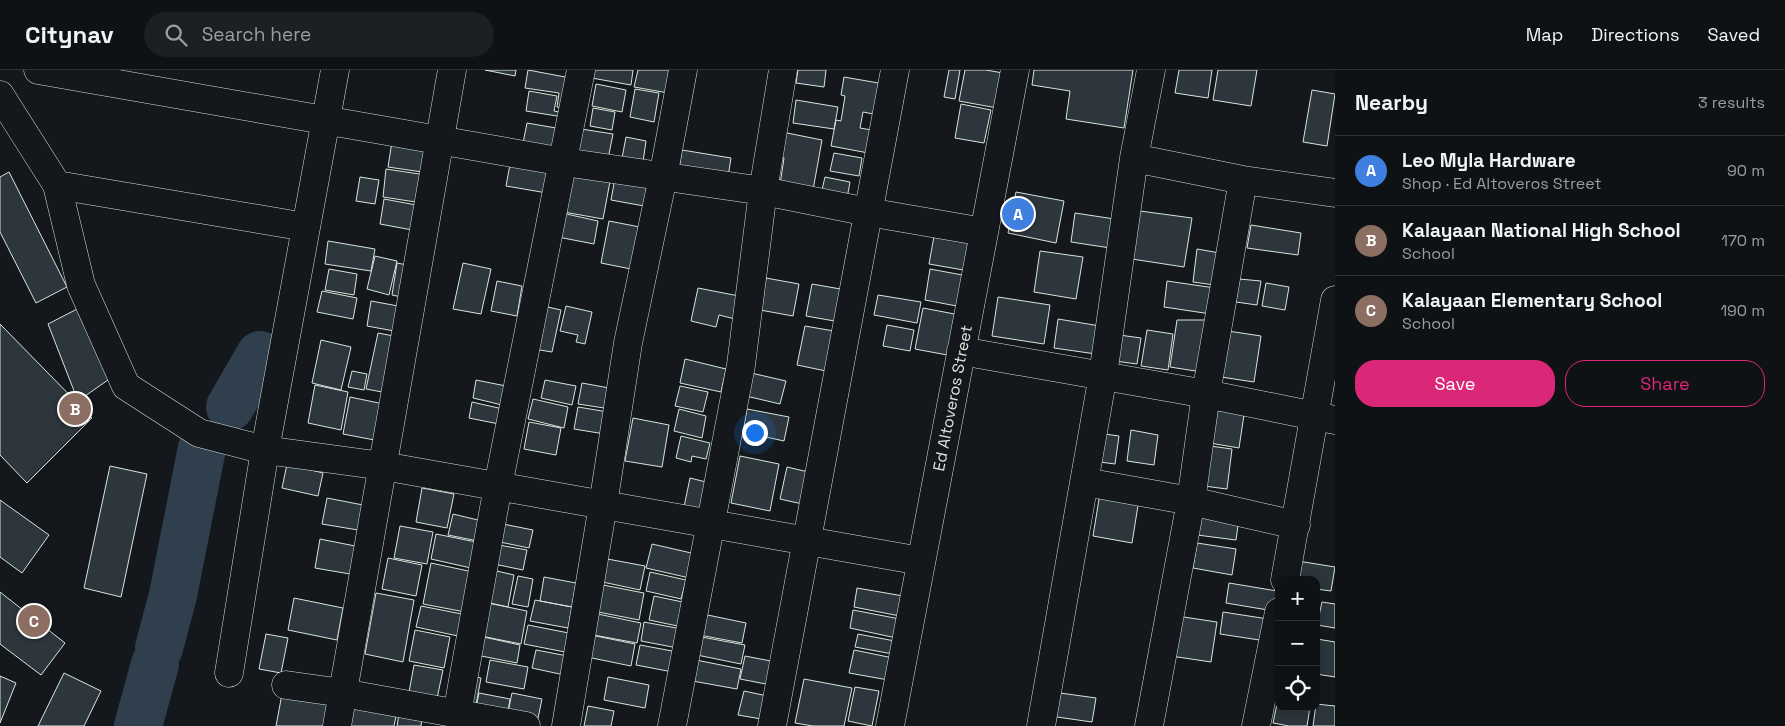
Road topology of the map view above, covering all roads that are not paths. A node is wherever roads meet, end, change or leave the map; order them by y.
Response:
1 (38, 70) edge
2 (335, 70) edge
3 (452, 70) edge
4 (581, 70) edge
5 (682, 70) edge
6 (782, 70) edge
7 (895, 70) edge
8 (1015, 70) edge
9 (1151, 70) edge
10 (0, 95) edge
11 (326, 119) junction
12 (440, 141) junction
13 (1134, 158) junction
14 (564, 162) junction
15 (663, 177) junction
16 (1243, 180) junction
17 (57, 185) junction
18 (763, 191) junction
19 (1335, 193) edge
20 (868, 212) junction
21 (294, 224) dead end
22 (984, 232) junction
23 (1335, 300) edge
24 (961, 351) junction
25 (1103, 375) junction
26 (1206, 394) junction
27 (1325, 418) edge
28 (265, 450) junction
29 (383, 466) junction
30 (1085, 482) junction
31 (498, 486) junction
32 (1191, 501) junction
33 (604, 505) junction
34 (711, 524) junction
35 (1296, 525) junction
36 (807, 541) junction
37 (921, 562) junction
38 (1286, 576) edge
39 (1277, 621) edge
40 (229, 673) dead end
41 (286, 685) dead end
42 (343, 693) junction
43 (457, 714) junction
44 (337, 726) edge
45 (526, 726) edge
46 (566, 726) edge
47 (672, 726) edge
48 (772, 726) edge
49 (890, 726) edge
50 (1041, 726) edge
51 (1149, 726) edge
52 (1256, 726) edge

1 - 11 street
2 - 11 street
3 - 12 street
4 - 14 street
5 - 15 street
6 - 18 street
7 - 20 street
8 - 22 street, Ed Altoveros Street
9 - 13 street
10 - 17 street
11 - 12 street
11 - 28 street
12 - 14 street
12 - 29 street
13 - 16 street
13 - 25 street
14 - 15 street
14 - 31 street
15 - 18 street
15 - 33 street
16 - 19 street
16 - 26 street
17 - 21 street
17 - 28 street
18 - 20 street
18 - 34 street
20 - 22 street
20 - 36 street
22 - 24 street, Ed Altoveros Street
23 - 27 street
24 - 25 street
24 - 37 street, Ed Altoveros Street
25 - 26 street
25 - 30 street
26 - 27 street
26 - 32 street
27 - 35 street
28 - 29 street
28 - 40 street
29 - 31 street
29 - 42 street
30 - 32 street
30 - 50 street
31 - 33 street
31 - 43 street
32 - 35 street
32 - 51 street
33 - 34 street
33 - 46 street
34 - 36 street
34 - 47 street
35 - 38 street
36 - 37 street
36 - 48 street
37 - 49 street, Ed Altoveros Street
39 - 52 street
41 - 42 street
42 - 43 street
42 - 44 street
43 - 45 street

